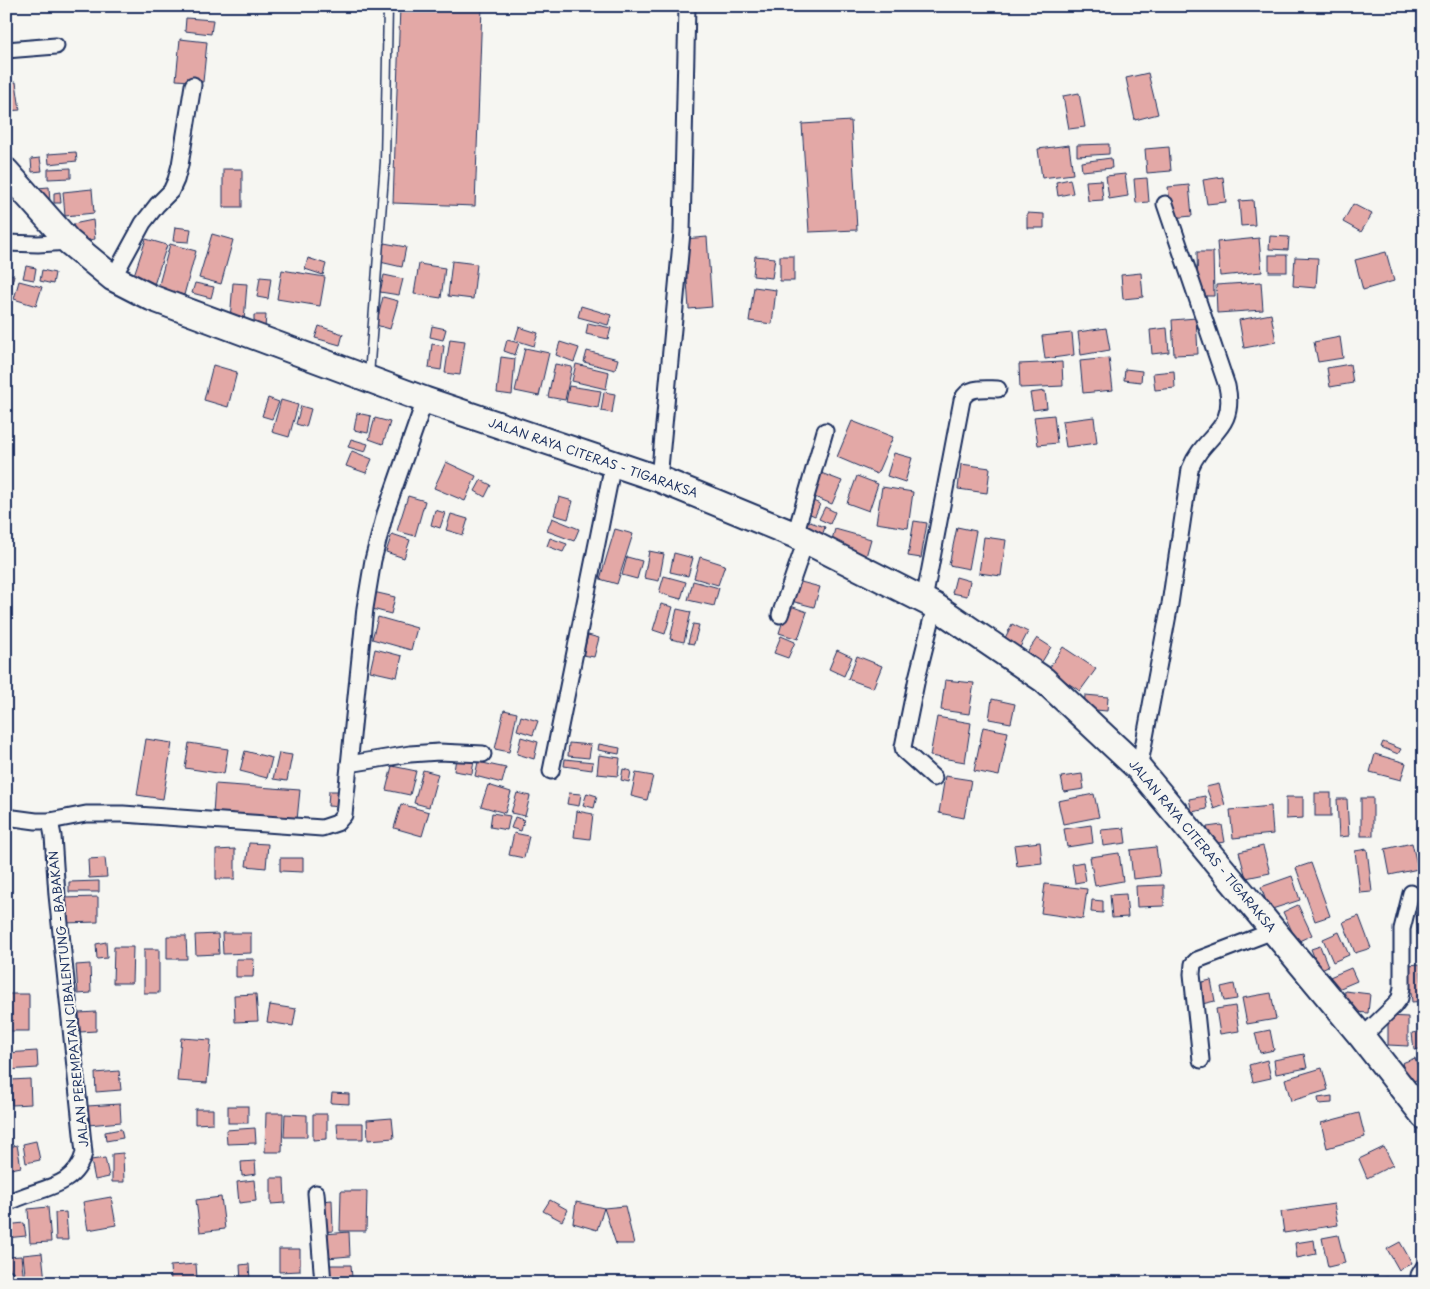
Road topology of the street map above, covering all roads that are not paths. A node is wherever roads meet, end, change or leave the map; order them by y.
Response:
1 (388, 6) edge
2 (687, 6) edge
3 (56, 46) dead end
4 (6, 50) edge
5 (193, 85) dead end
6 (6, 171) edge
7 (1165, 204) dead end
8 (69, 242) junction
9 (6, 243) edge
10 (113, 278) junction
11 (369, 378) junction
12 (998, 389) dead end
13 (425, 400) junction
14 (825, 431) dead end
15 (613, 464) junction
16 (659, 479) junction
17 (800, 538) junction
18 (929, 603) junction
19 (780, 615) dead end
20 (483, 754) dead end
21 (350, 764) junction
22 (1139, 769) junction
23 (551, 770) dead end
24 (934, 778) dead end
25 (6, 817) edge
26 (50, 821) junction
27 (1411, 893) dead end
28 (1273, 930) junction
29 (1362, 1037) junction
30 (1201, 1060) dead end
31 (1424, 1116) edge
32 (316, 1194) dead end
33 (6, 1204) edge
34 (1424, 1267) edge
35 (6, 1277) edge
36 (7, 1283) edge
37 (323, 1283) edge
38 (1419, 1283) edge

1 - 11 lane
2 - 16 street
3 - 4 street
5 - 10 street
6 - 8 main road, JALAN RAYA CITERAS - TIGARAKSA
7 - 22 street
8 - 9 street
8 - 10 main road, JALAN RAYA CITERAS - TIGARAKSA
10 - 11 main road, JALAN RAYA CITERAS - TIGARAKSA
11 - 13 main road, JALAN RAYA CITERAS - TIGARAKSA
12 - 18 street
13 - 15 main road, JALAN RAYA CITERAS - TIGARAKSA
13 - 21 street
14 - 17 street
15 - 16 main road, JALAN RAYA CITERAS - TIGARAKSA
15 - 23 street
16 - 17 main road, JALAN RAYA CITERAS - TIGARAKSA
17 - 18 main road, JALAN RAYA CITERAS - TIGARAKSA
17 - 19 street
18 - 22 main road, JALAN RAYA CITERAS - TIGARAKSA
18 - 24 street
20 - 21 street
21 - 26 street
22 - 28 main road, JALAN RAYA CITERAS - TIGARAKSA
25 - 26 street
26 - 33 street, JALAN PEREMPATAN CIBALENTUNG - BABAKAN
27 - 29 street
28 - 29 main road, JALAN RAYA CITERAS - TIGARAKSA
28 - 30 street
29 - 31 main road, JALAN RAYA CITERAS - TIGARAKSA
32 - 37 street
34 - 38 street
35 - 36 street

